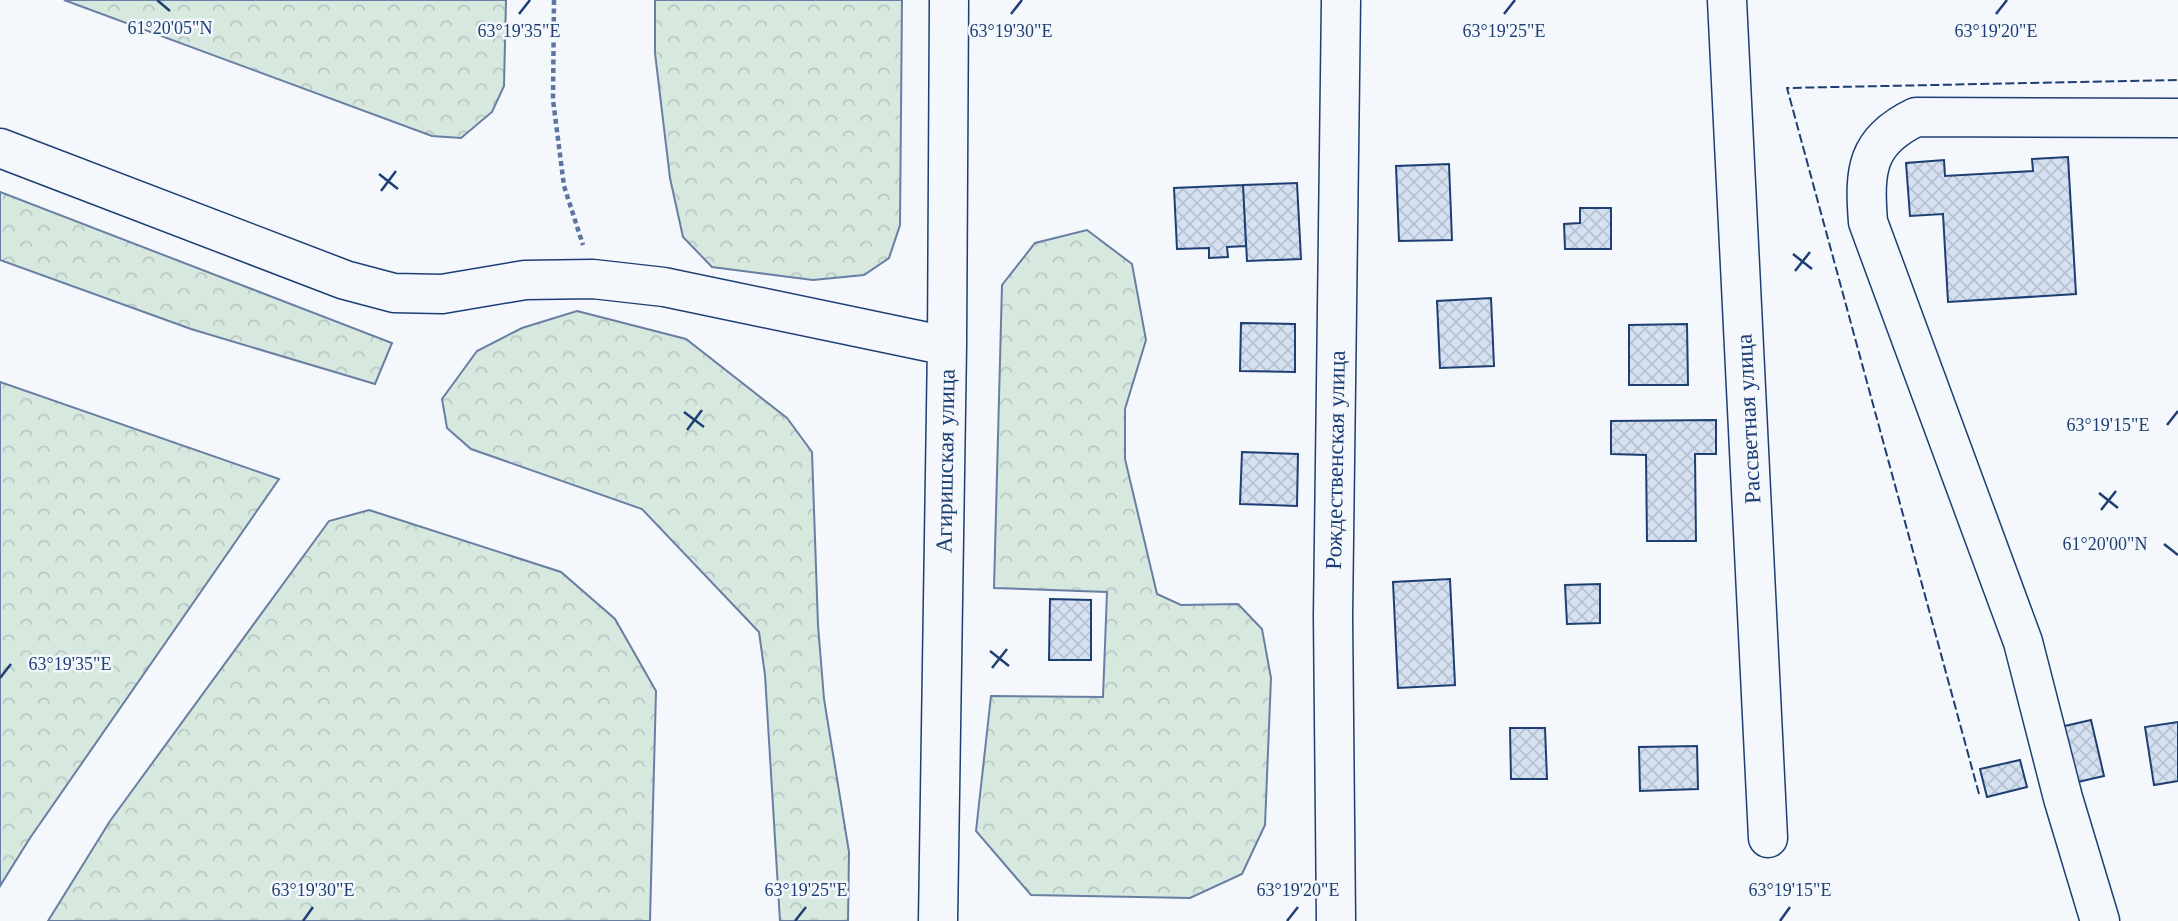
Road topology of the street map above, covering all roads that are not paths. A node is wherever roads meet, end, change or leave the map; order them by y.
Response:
1 (949, 0) edge
2 (1341, 0) edge
3 (1727, 0) edge
4 (2178, 118) edge
5 (0, 148) edge
6 (947, 346) junction
7 (1768, 838) dead end
8 (938, 921) edge
9 (1336, 921) edge
10 (2100, 921) edge

1 - 6 street, Агиришская улица
2 - 9 street, Рождественская улица
3 - 7 street, Рассветная улица
4 - 10 street
5 - 6 street
6 - 8 street, Агиришская улица

